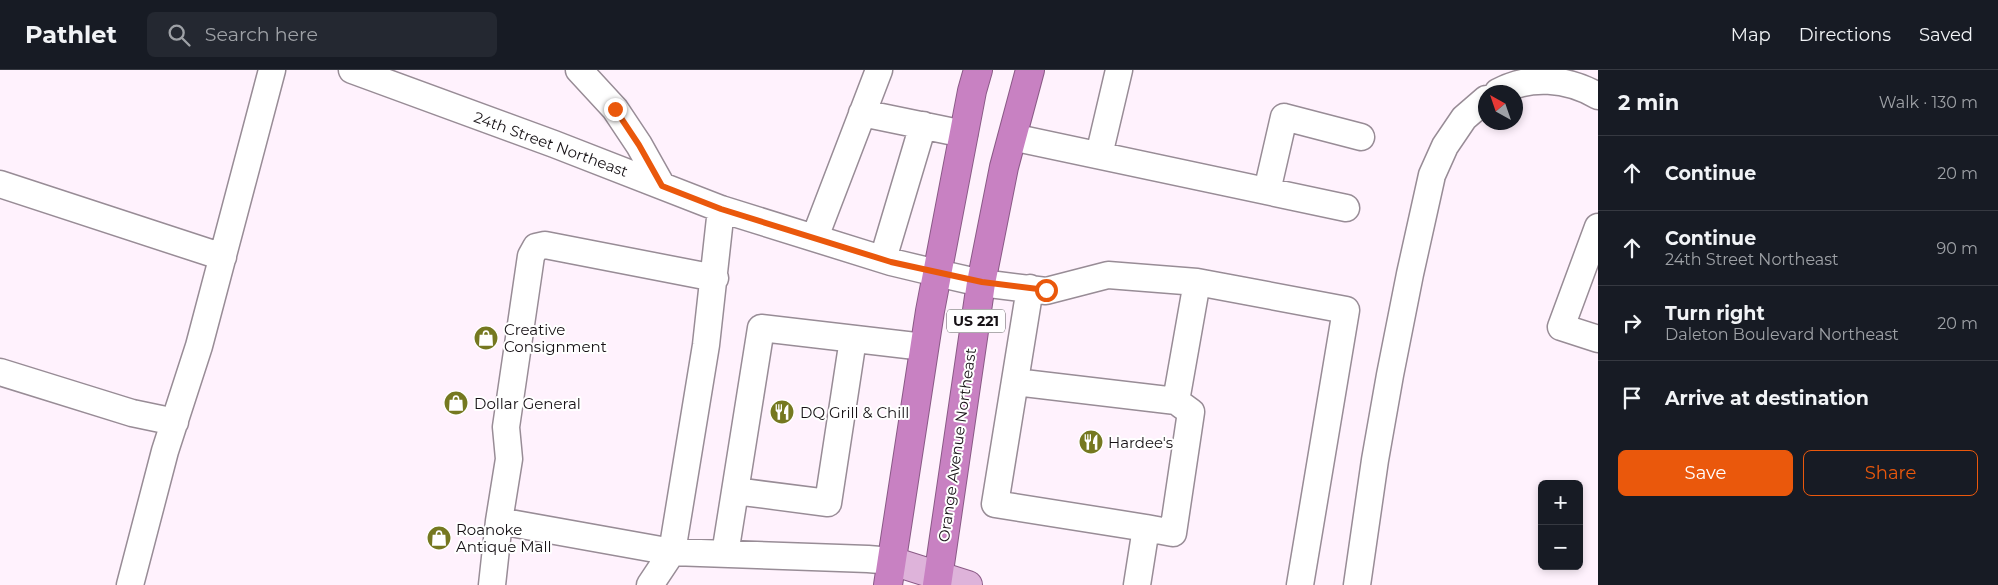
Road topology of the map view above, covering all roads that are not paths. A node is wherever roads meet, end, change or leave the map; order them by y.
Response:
1 (272, 70) edge
2 (352, 70) edge
3 (579, 70) edge
4 (879, 70) edge
5 (978, 70) edge
6 (1030, 70) edge
7 (1119, 70) edge
8 (1517, 85) edge
9 (1598, 96) edge
10 (1478, 106) edge
11 (862, 113) junction
12 (923, 125) junction
13 (964, 134) junction
14 (1012, 137) junction
15 (1361, 137) dead end
16 (1099, 155) junction
17 (0, 184) edge
18 (662, 186) junction
19 (1268, 191) junction
20 (1346, 208) dead end
21 (721, 209) junction
22 (1598, 227) edge
23 (815, 237) junction
24 (223, 257) junction
25 (883, 259) junction
26 (937, 273) junction
27 (715, 278) junction
28 (982, 282) junction
29 (1197, 282) junction
30 (1030, 288) junction
31 (854, 339) junction
32 (1598, 339) edge
33 (924, 347) junction
34 (0, 372) edge
35 (1015, 382) junction
36 (1176, 401) junction
37 (175, 422) junction
38 (735, 491) junction
39 (499, 521) junction
40 (1146, 528) junction
41 (672, 552) junction
42 (725, 554) junction
43 (890, 573) edge
44 (937, 580) edge
45 (130, 585) edge
46 (492, 585) edge
47 (650, 585) edge
48 (968, 585) edge
49 (1137, 585) edge
50 (1300, 585) edge
51 (1357, 585) edge

1 - 24 street
2 - 18 street, 24th Street Northeast
3 - 18 street
4 - 11 street
5 - 13 highway, US 221
6 - 14 highway, Orange Avenue Northeast / US 221
7 - 16 street
8 - 9 street
10 - 51 street
11 - 12 street
11 - 23 street
12 - 13 street
12 - 25 street
13 - 26 highway, US 221
14 - 16 street
14 - 28 highway, Orange Avenue Northeast / US 221
15 - 19 street
16 - 19 street
17 - 24 street
18 - 21 street, 24th Street Northeast
19 - 20 street
21 - 23 street, 24th Street Northeast
21 - 27 street
22 - 32 street
23 - 25 street, 24th Street Northeast
24 - 37 street
25 - 26 street, 24th Street Northeast
26 - 28 street, 24th Street Northeast
26 - 33 highway, US 221
27 - 39 street
27 - 41 street
28 - 30 street, 24th Street Northeast
28 - 44 highway, Orange Avenue Northeast / US 221
29 - 30 street, 24th Street Northeast
29 - 36 street
29 - 50 street, 24th Street Northeast
30 - 35 street
31 - 33 street
31 - 38 street
31 - 38 street
33 - 43 highway, US 221
34 - 37 street
35 - 36 street
35 - 40 street
36 - 40 street
37 - 45 street
38 - 42 street
39 - 41 street
39 - 46 street
40 - 49 street
41 - 42 street
41 - 47 street
42 - 43 street
43 - 44 main road
44 - 48 main road

